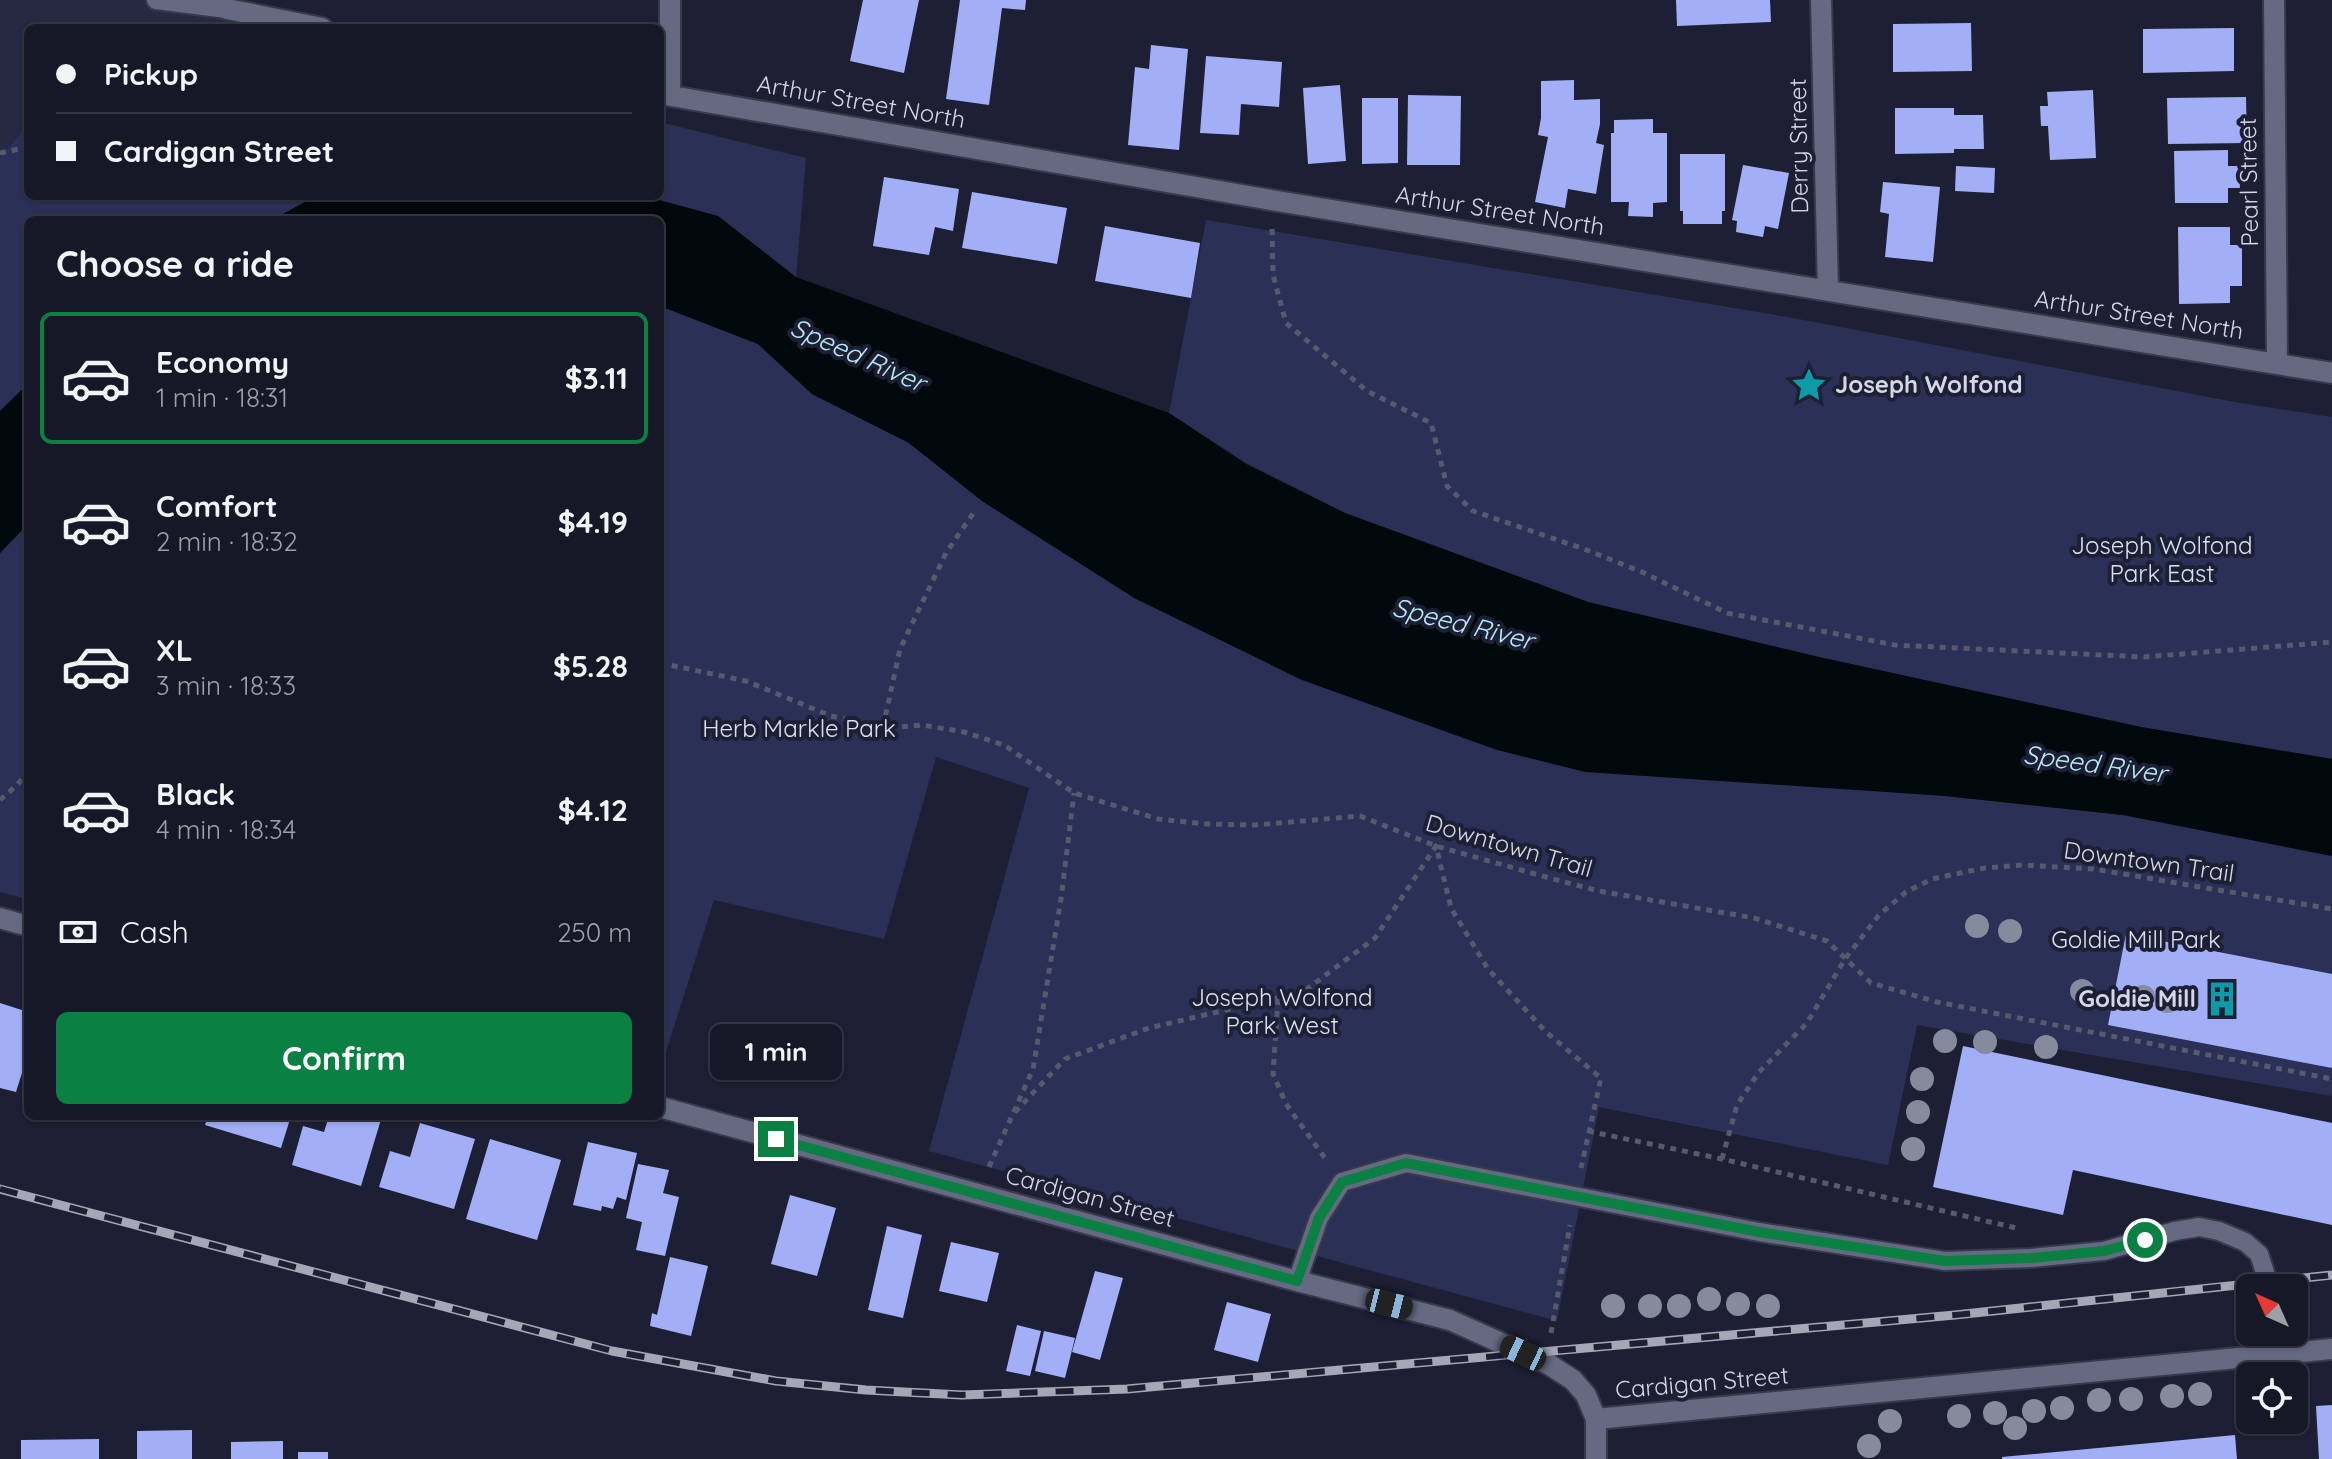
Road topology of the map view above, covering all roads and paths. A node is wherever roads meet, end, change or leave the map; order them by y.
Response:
1 (156, 0) edge
2 (670, 0) edge
3 (1821, 0) edge
4 (2274, 0) edge
5 (227, 9) joint
6 (302, 24) edge
7 (665, 95) edge
8 (24, 148) edge
9 (0, 153) edge
10 (1271, 200) junction
11 (1828, 290) junction
12 (2277, 363) junction
13 (2332, 373) edge
14 (976, 509) dead end
15 (2332, 642) edge
16 (664, 664) edge
17 (883, 727) junction
18 (24, 777) edge
19 (1074, 793) junction
20 (0, 800) edge
21 (1436, 846) junction
22 (2332, 909) edge
23 (0, 918) edge
24 (24, 925) edge
25 (1845, 959) junction
26 (1278, 999) junction
27 (2332, 1079) edge
28 (664, 1108) edge
29 (1015, 1112) junction
30 (1588, 1131) junction
31 (1722, 1159) junction
32 (1342, 1182) junction
33 (977, 1193) junction
34 (1576, 1198) junction
35 (2031, 1258) junction
36 (2265, 1274) edge
37 (1297, 1281) junction
38 (2276, 1346) edge
39 (2332, 1349) edge
40 (2277, 1355) junction
41 (1550, 1365) junction
42 (1596, 1419) junction
43 (1596, 1459) edge

1 - 5 lane
2 - 7 street
3 - 11 street, Derry Street
4 - 12 street, Pearl Street
5 - 6 street
7 - 10 street, Arthur Street North
8 - 9 path
10 - 11 street, Arthur Street North
10 - 15 path
11 - 12 street, Arthur Street North
12 - 13 street, Arthur Street North
14 - 17 path
16 - 17 path, Downtown Trail
17 - 19 path, Downtown Trail
18 - 20 path
19 - 21 path, Downtown Trail
19 - 29 path
21 - 25 path, Downtown Trail
21 - 26 path
21 - 30 path
22 - 25 path, Downtown Trail
23 - 24 street
25 - 27 path
25 - 31 path
26 - 29 path
26 - 32 path
28 - 33 street, Cardigan Street
29 - 33 path
30 - 31 path
30 - 34 path
31 - 35 path
32 - 34 lane
32 - 37 lane
33 - 37 street, Cardigan Street
34 - 35 lane
34 - 41 path
35 - 36 lane
37 - 41 street, Cardigan Street
38 - 40 lane
39 - 40 street, Cardigan Street
40 - 42 street, Cardigan Street
41 - 42 street, Cardigan Street
42 - 43 street

